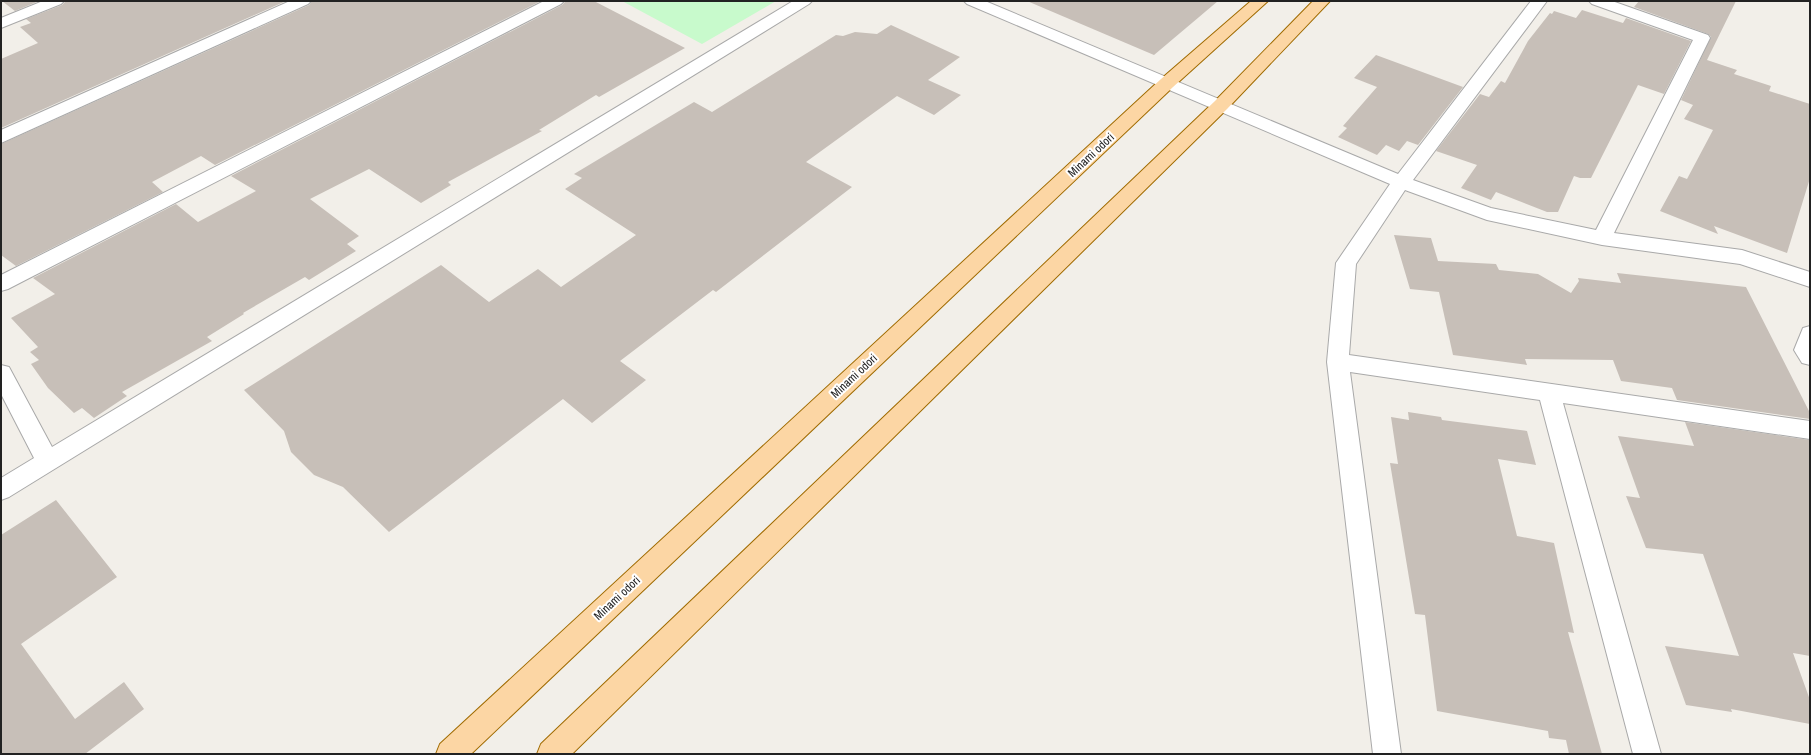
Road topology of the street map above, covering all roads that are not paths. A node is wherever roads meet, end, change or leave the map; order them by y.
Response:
1 (56, 1) edge
2 (303, 1) edge
3 (556, 1) edge
4 (804, 1) edge
5 (972, 1) edge
6 (1260, 1) edge
7 (1322, 1) edge
8 (1539, 1) edge
9 (1597, 1) edge
10 (1, 23) edge
11 (1167, 83) junction
12 (1221, 105) junction
13 (1, 137) edge
14 (1401, 182) junction
15 (1602, 238) junction
16 (1810, 280) edge
17 (1, 284) edge
18 (1810, 334) edge
19 (1810, 357) edge
20 (1338, 362) junction
21 (1, 373) edge
22 (1549, 393) junction
23 (1810, 430) edge
24 (48, 461) junction
25 (1, 490) edge
26 (450, 754) edge
27 (551, 754) edge
28 (1387, 754) edge
29 (1647, 754) edge

1 - 10 street
2 - 13 street
3 - 17 street
4 - 24 street
5 - 11 street
6 - 11 main road, Minami odori
7 - 12 main road
8 - 14 street
9 - 15 street
11 - 12 street
11 - 26 main road, Minami odori
12 - 14 street
12 - 27 main road
14 - 15 street
14 - 20 street
15 - 16 street
18 - 19 street
20 - 22 street
20 - 28 street
21 - 24 street
22 - 23 street
22 - 29 street
24 - 25 street

